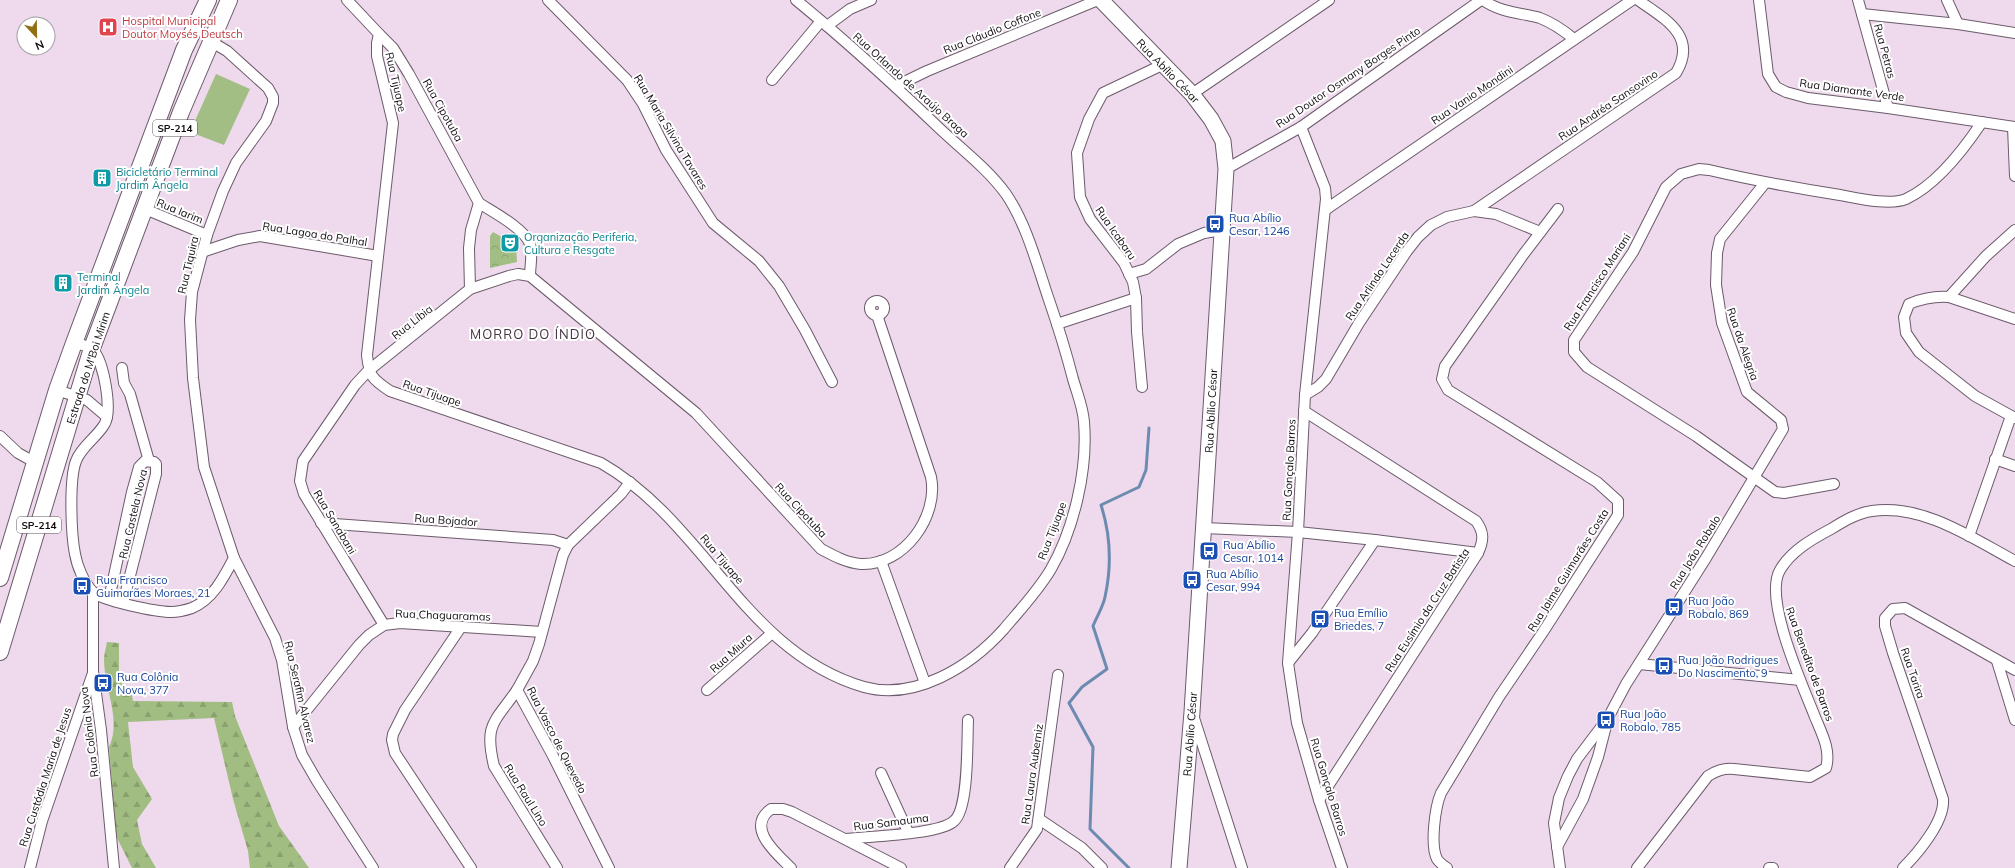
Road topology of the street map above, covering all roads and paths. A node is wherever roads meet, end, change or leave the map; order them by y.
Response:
1 (208, 0) edge
2 (229, 0) edge
3 (347, 0) edge
4 (548, 0) edge
5 (796, 0) edge
6 (871, 0) edge
7 (1100, 0) edge
8 (1329, 0) edge
9 (1482, 0) edge
10 (1632, 0) edge
11 (1638, 0) edge
12 (1759, 0) edge
13 (1858, 0) edge
14 (1947, 0) edge
15 (1862, 14) junction
16 (824, 23) junction
17 (1958, 24) junction
18 (2015, 32) edge
19 (192, 34) junction
20 (379, 34) junction
21 (1574, 39) junction
22 (210, 40) junction
23 (200, 65) junction
24 (1162, 65) junction
25 (772, 80) dead end
26 (896, 86) junction
27 (1192, 94) junction
28 (1888, 108) junction
29 (1982, 122) junction
30 (1301, 127) junction
31 (2014, 127) edge
32 (141, 163) junction
33 (160, 168) junction
34 (1226, 169) junction
35 (2015, 176) edge
36 (1766, 183) junction
37 (479, 202) junction
38 (145, 209) junction
39 (1325, 210) junction
40 (1558, 210) dead end
41 (1474, 211) junction
42 (1021, 222) joint
43 (1222, 230) junction
44 (2015, 230) edge
45 (1540, 232) junction
46 (207, 234) junction
47 (202, 252) junction
48 (378, 256) junction
49 (1129, 274) junction
50 (530, 276) junction
51 (470, 289) junction
52 (1949, 297) junction
53 (1136, 298) junction
54 (877, 315) dead end
55 (2015, 319) edge
56 (1057, 324) junction
57 (74, 343) junction
58 (92, 348) junction
59 (122, 368) dead end
60 (368, 371) junction
61 (832, 382) dead end
62 (1142, 387) dead end
63 (57, 390) junction
64 (1305, 395) junction
65 (78, 396) junction
66 (1304, 411) junction
67 (107, 417) junction
68 (2013, 417) edge
69 (1779, 418) joint
70 (0, 436) edge
71 (1995, 458) junction
72 (149, 461) junction
73 (36, 463) junction
74 (2015, 466) edge
75 (1755, 478) junction
76 (630, 482) junction
77 (1834, 484) dead end
78 (321, 523) junction
79 (1204, 528) junction
80 (1298, 532) junction
81 (1969, 536) junction
82 (1375, 540) junction
83 (568, 545) junction
84 (1478, 553) junction
85 (234, 558) junction
86 (881, 560) junction
87 (2015, 562) edge
88 (0, 578) edge
89 (93, 593) junction
90 (109, 599) junction
91 (123, 603) junction
92 (384, 625) junction
93 (461, 626) junction
94 (542, 632) junction
95 (771, 634) junction
96 (0, 652) edge
97 (1996, 661) junction
98 (1288, 664) junction
99 (1639, 664) junction
100 (2015, 670) edge
101 (93, 671) junction
102 (1058, 674) dead end
103 (1800, 680) junction
104 (926, 683) junction
105 (517, 690) junction
106 (707, 690) dead end
107 (1192, 712) junction
108 (1608, 718) junction
109 (968, 720) dead end
110 (2015, 720) edge
111 (293, 727) junction
112 (881, 773) dead end
113 (1319, 800) junction
114 (1039, 818) junction
115 (908, 832) junction
116 (846, 839) junction
117 (1557, 847) junction
118 (1439, 864) edge
119 (30, 868) edge
120 (114, 868) edge
121 (373, 868) edge
122 (471, 868) edge
123 (557, 868) edge
124 (609, 868) edge
125 (791, 868) edge
126 (901, 868) edge
127 (1010, 868) edge
128 (1102, 868) edge
129 (1179, 868) edge
130 (1242, 868) edge
131 (1342, 868) edge
132 (1447, 868) edge
133 (1560, 868) edge
134 (1637, 868) edge
135 (1769, 868) edge
136 (1773, 868) edge
137 (1903, 868) edge

1 - 19 main road, Estrada do M'Boi Mirim / SP-214
2 - 22 main road, Estrada do M'Boi Mirim / SP-214
3 - 20 street
4 - 61 street, Rua Maria Silvina Tavares
5 - 16 street, Rua Orlando de Araújo Braga
6 - 16 street
7 - 24 main road, Rua Abílio César
7 - 26 street, Rua Cláudio Coffone
8 - 27 street
9 - 21 street
9 - 30 street, Rua Doutor Osmany Borges Pinto
10 - 21 street, Rua Vanio Mondini
11 - 41 street, Rua Andréa Sansovino
12 - 28 street, Rua Diamante Verde
13 - 15 street, Rua Petras
14 - 17 street
15 - 17 street
15 - 28 street, Rua Petras
16 - 25 street
16 - 26 street, Rua Orlando de Araújo Braga
17 - 18 street
19 - 23 main road
19 - 32 main road, Estrada do M'Boi Mirim / SP-214
20 - 37 street, Rua Cipotuba
20 - 48 street, Rua Tijuape
21 - 39 street, Rua Vanio Mondini
22 - 23 main road, Estrada do M'Boi Mirim / SP-214
22 - 46 street, Rua Tiquira
23 - 33 main road, Estrada do M'Boi Mirim / SP-214
24 - 27 main road, Rua Abílio César
24 - 49 street, Rua Icabaru
26 - 42 street, Rua Orlando de Araújo Braga
27 - 34 main road, Rua Abílio César
28 - 29 street, Rua Diamante Verde
29 - 31 street, Rua Diamante Verde
29 - 36 street, Rua Francisco Mariani
30 - 34 street, Rua Doutor Osmany Borges Pinto
30 - 39 street, Rua Gonçalo Barros
31 - 35 street
32 - 33 main road
32 - 57 main road, Estrada do M'Boi Mirim / SP-214
33 - 38 main road, Estrada do M'Boi Mirim / SP-214
34 - 43 main road, Rua Abílio César
36 - 69 street, Rua da Alegria
36 - 75 street, Rua Francisco Mariani
37 - 50 street, Rua Cipotuba
37 - 51 street
38 - 46 street, Rua Iarim
38 - 58 main road, Estrada do M'Boi Mirim / SP-214
39 - 64 street, Rua Gonçalo Barros
40 - 45 street, Rua Jaime Guimarães Costa
41 - 45 street, Rua Arlindo Lacerda
41 - 64 street, Rua Arlindo Lacerda
42 - 56 street, Rua Tijuape
43 - 49 street
43 - 79 main road, Rua Abílio César
44 - 52 street
45 - 118 street, Rua Jaime Guimarães Costa
46 - 47 street, Rua Tiquira
47 - 48 street, Rua Lagoa do Palhal
47 - 85 street, Rua Tiquira
48 - 60 street, Rua Tijuape
49 - 53 street, Rua Icabaru
50 - 51 street
50 - 86 street, Rua Cipotuba
51 - 60 street, Rua Líbia
52 - 55 street
52 - 68 street
53 - 56 street
53 - 62 street, Rua Icabaru
54 - 86 street, Rua Cipotuba
56 - 104 street, Rua Tijuape
57 - 58 street
57 - 63 main road, Estrada do M'Boi Mirim / SP-214
58 - 65 main road, Estrada do M'Boi Mirim / SP-214
58 - 67 street
59 - 72 street
60 - 76 street, Rua Tijuape
60 - 78 street, Rua Sanabani
63 - 65 street
63 - 73 main road, Estrada do M'Boi Mirim / SP-214
64 - 66 street, Rua Gonçalo Barros
65 - 67 street
65 - 96 main road, Estrada do M'Boi Mirim / SP-214
66 - 80 street, Rua Gonçalo Barros
66 - 84 street, Rua Eusímio da Cruz Batista
67 - 89 street
68 - 71 street
69 - 75 street, Rua João Robalo
70 - 73 street
71 - 74 street
71 - 81 street
72 - 90 street, Rua Castela Nova
72 - 91 street, Rua Castela Nova
73 - 88 main road, Estrada do M'Boi Mirim / SP-214
75 - 77 street, Rua Francisco Mariani
75 - 99 street, Rua João Robalo
76 - 83 street, Rua Vasco de Quevedo
76 - 95 street, Rua Tijuape
78 - 83 street, Rua Bojador
78 - 92 street, Rua Sanabani
79 - 80 street
79 - 107 main road, Rua Abílio César
80 - 82 street
80 - 98 street, Rua Gonçalo Barros
81 - 87 street, Rua Benedito de Barros
81 - 103 street, Rua Benedito de Barros
82 - 84 street
82 - 98 street
83 - 94 street, Rua Vasco de Quevedo
84 - 113 street, Rua Eusímio da Cruz Batista
85 - 91 street
85 - 111 street, Rua Serafim Alvarez
86 - 104 street
89 - 90 street
89 - 101 street, Rua Colônia Nova
90 - 91 street
92 - 93 street, Rua Chaguaramas
92 - 111 street, Rua Chaguaramas
93 - 94 street, Rua Chaguaramas
93 - 122 street
94 - 105 street, Rua Vasco de Quevedo
95 - 104 street, Rua Tijuape
95 - 106 street, Rua Miura
97 - 100 street, Rua Tarira
97 - 110 street
97 - 137 street, Rua Tarira
98 - 113 street, Rua Gonçalo Barros
99 - 103 street
99 - 108 street, Rua João Robalo
101 - 119 street, Rua Custódia Maria de Jesus
101 - 120 street, Rua Colônia Nova
102 - 114 street, Rua Laura Auberniz
103 - 134 street, Rua Benedito de Barros
105 - 123 street, Rua Raul Lino
105 - 124 street, Rua Vasco de Quevedo
107 - 129 main road, Rua Abílio César
107 - 130 street
108 - 117 street, Rua João Robalo
108 - 117 street, Rua João Robalo
109 - 115 street, Rua Samauma
111 - 121 street, Rua Serafim Alvarez
112 - 115 street
113 - 131 street, Rua Gonçalo Barros
114 - 127 street, Rua Laura Auberniz
114 - 128 street
115 - 116 street, Rua Samauma
116 - 125 street
116 - 126 street
117 - 133 street, Rua João Robalo
118 - 132 street, Rua Jaime Guimarães Costa
135 - 136 street

